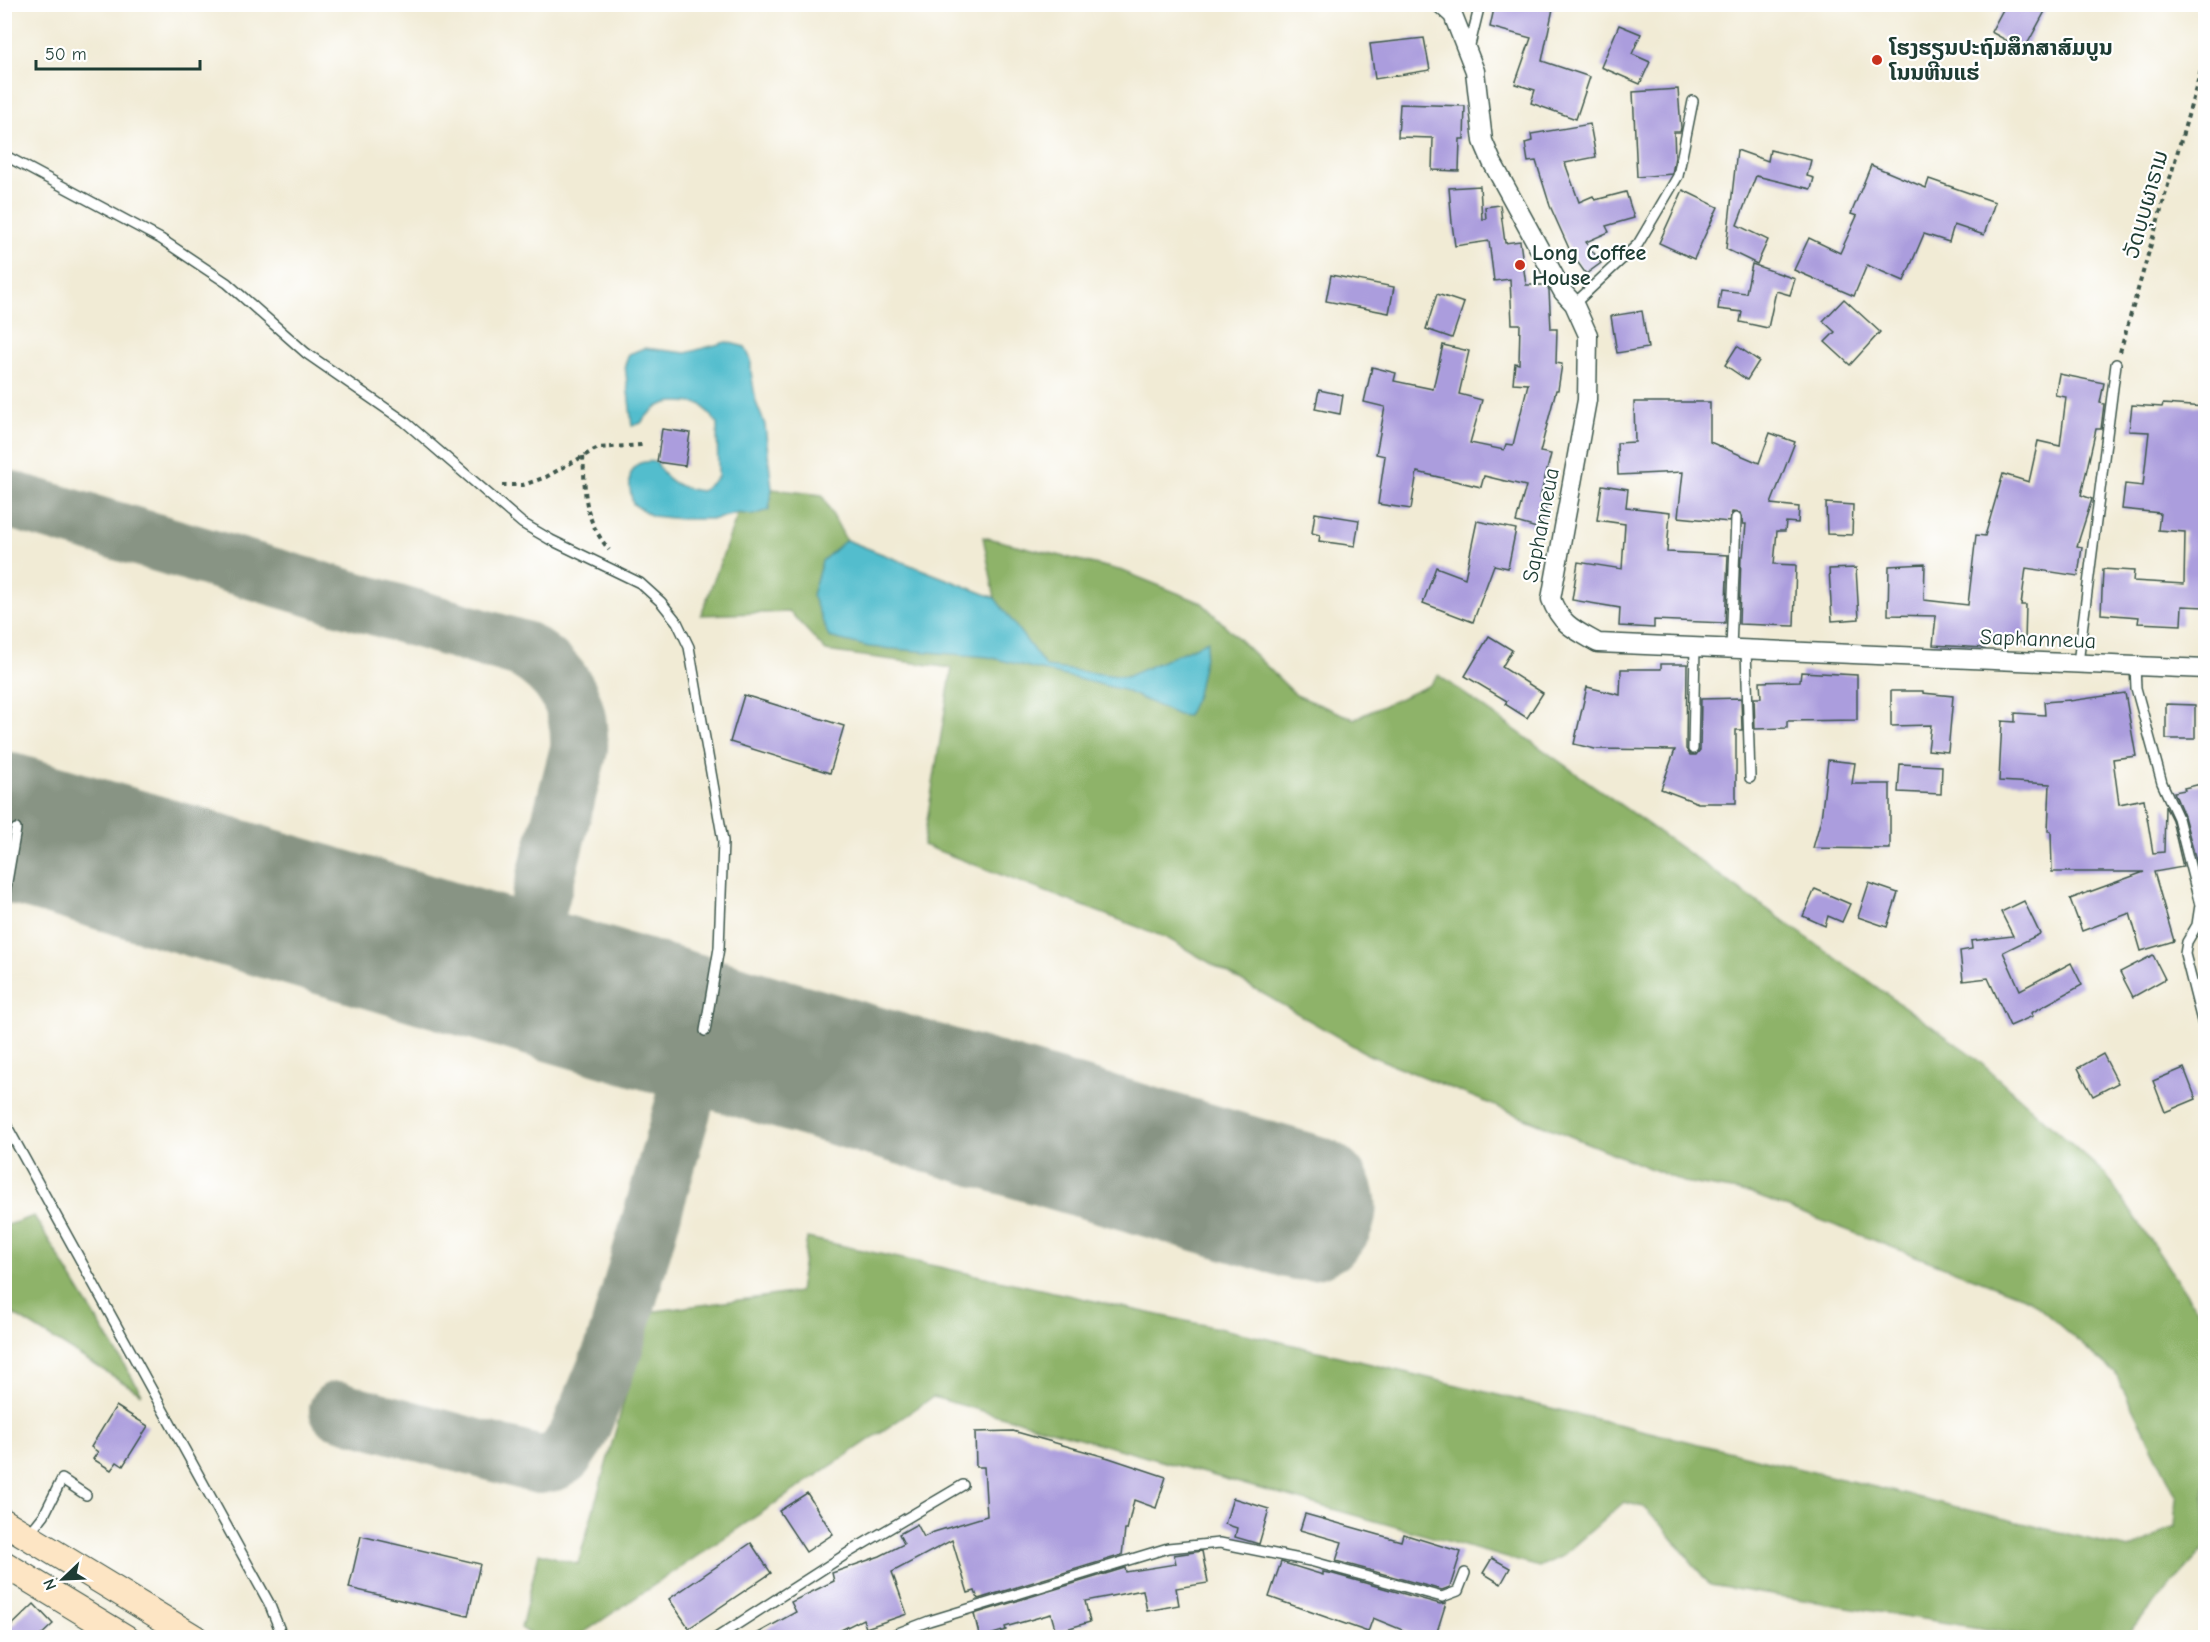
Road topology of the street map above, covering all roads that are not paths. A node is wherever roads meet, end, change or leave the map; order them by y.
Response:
1 (1441, 4) edge
2 (1480, 4) edge
3 (1468, 52) junction
4 (1693, 101) dead end
5 (4, 155) edge
6 (1574, 304) junction
7 (2116, 364) road end
8 (1736, 518) dead end
9 (1695, 647) junction
10 (1739, 649) junction
11 (2078, 663) junction
12 (2135, 666) junction
13 (2205, 669) edge
14 (1693, 749) dead end
15 (1750, 778) dead end
16 (16, 829) dead end
17 (4, 899) edge
18 (2204, 1029) dead end
19 (705, 1031) dead end
20 (4, 1121) edge
21 (963, 1485) dead end
22 (86, 1495) dead end
23 (4, 1522) edge
24 (28, 1536) junction
25 (4, 1564) edge
26 (1466, 1574) dead end
27 (126, 1638) edge
28 (195, 1638) edge
29 (283, 1638) edge
30 (716, 1638) edge
31 (885, 1638) edge

1 - 3 street, Saphanneua
2 - 3 lane
3 - 6 street, Saphanneua
4 - 6 lane
5 - 19 lane
6 - 9 street, Saphanneua
7 - 11 lane
8 - 10 lane
9 - 10 street, Saphanneua
9 - 14 lane
10 - 11 street, Saphanneua
10 - 15 lane
11 - 12 street, Saphanneua
12 - 13 street, Saphanneua
12 - 18 lane
16 - 17 lane
20 - 29 lane
21 - 30 lane
22 - 24 lane
23 - 24 street
24 - 28 street
25 - 27 street
26 - 31 lane

